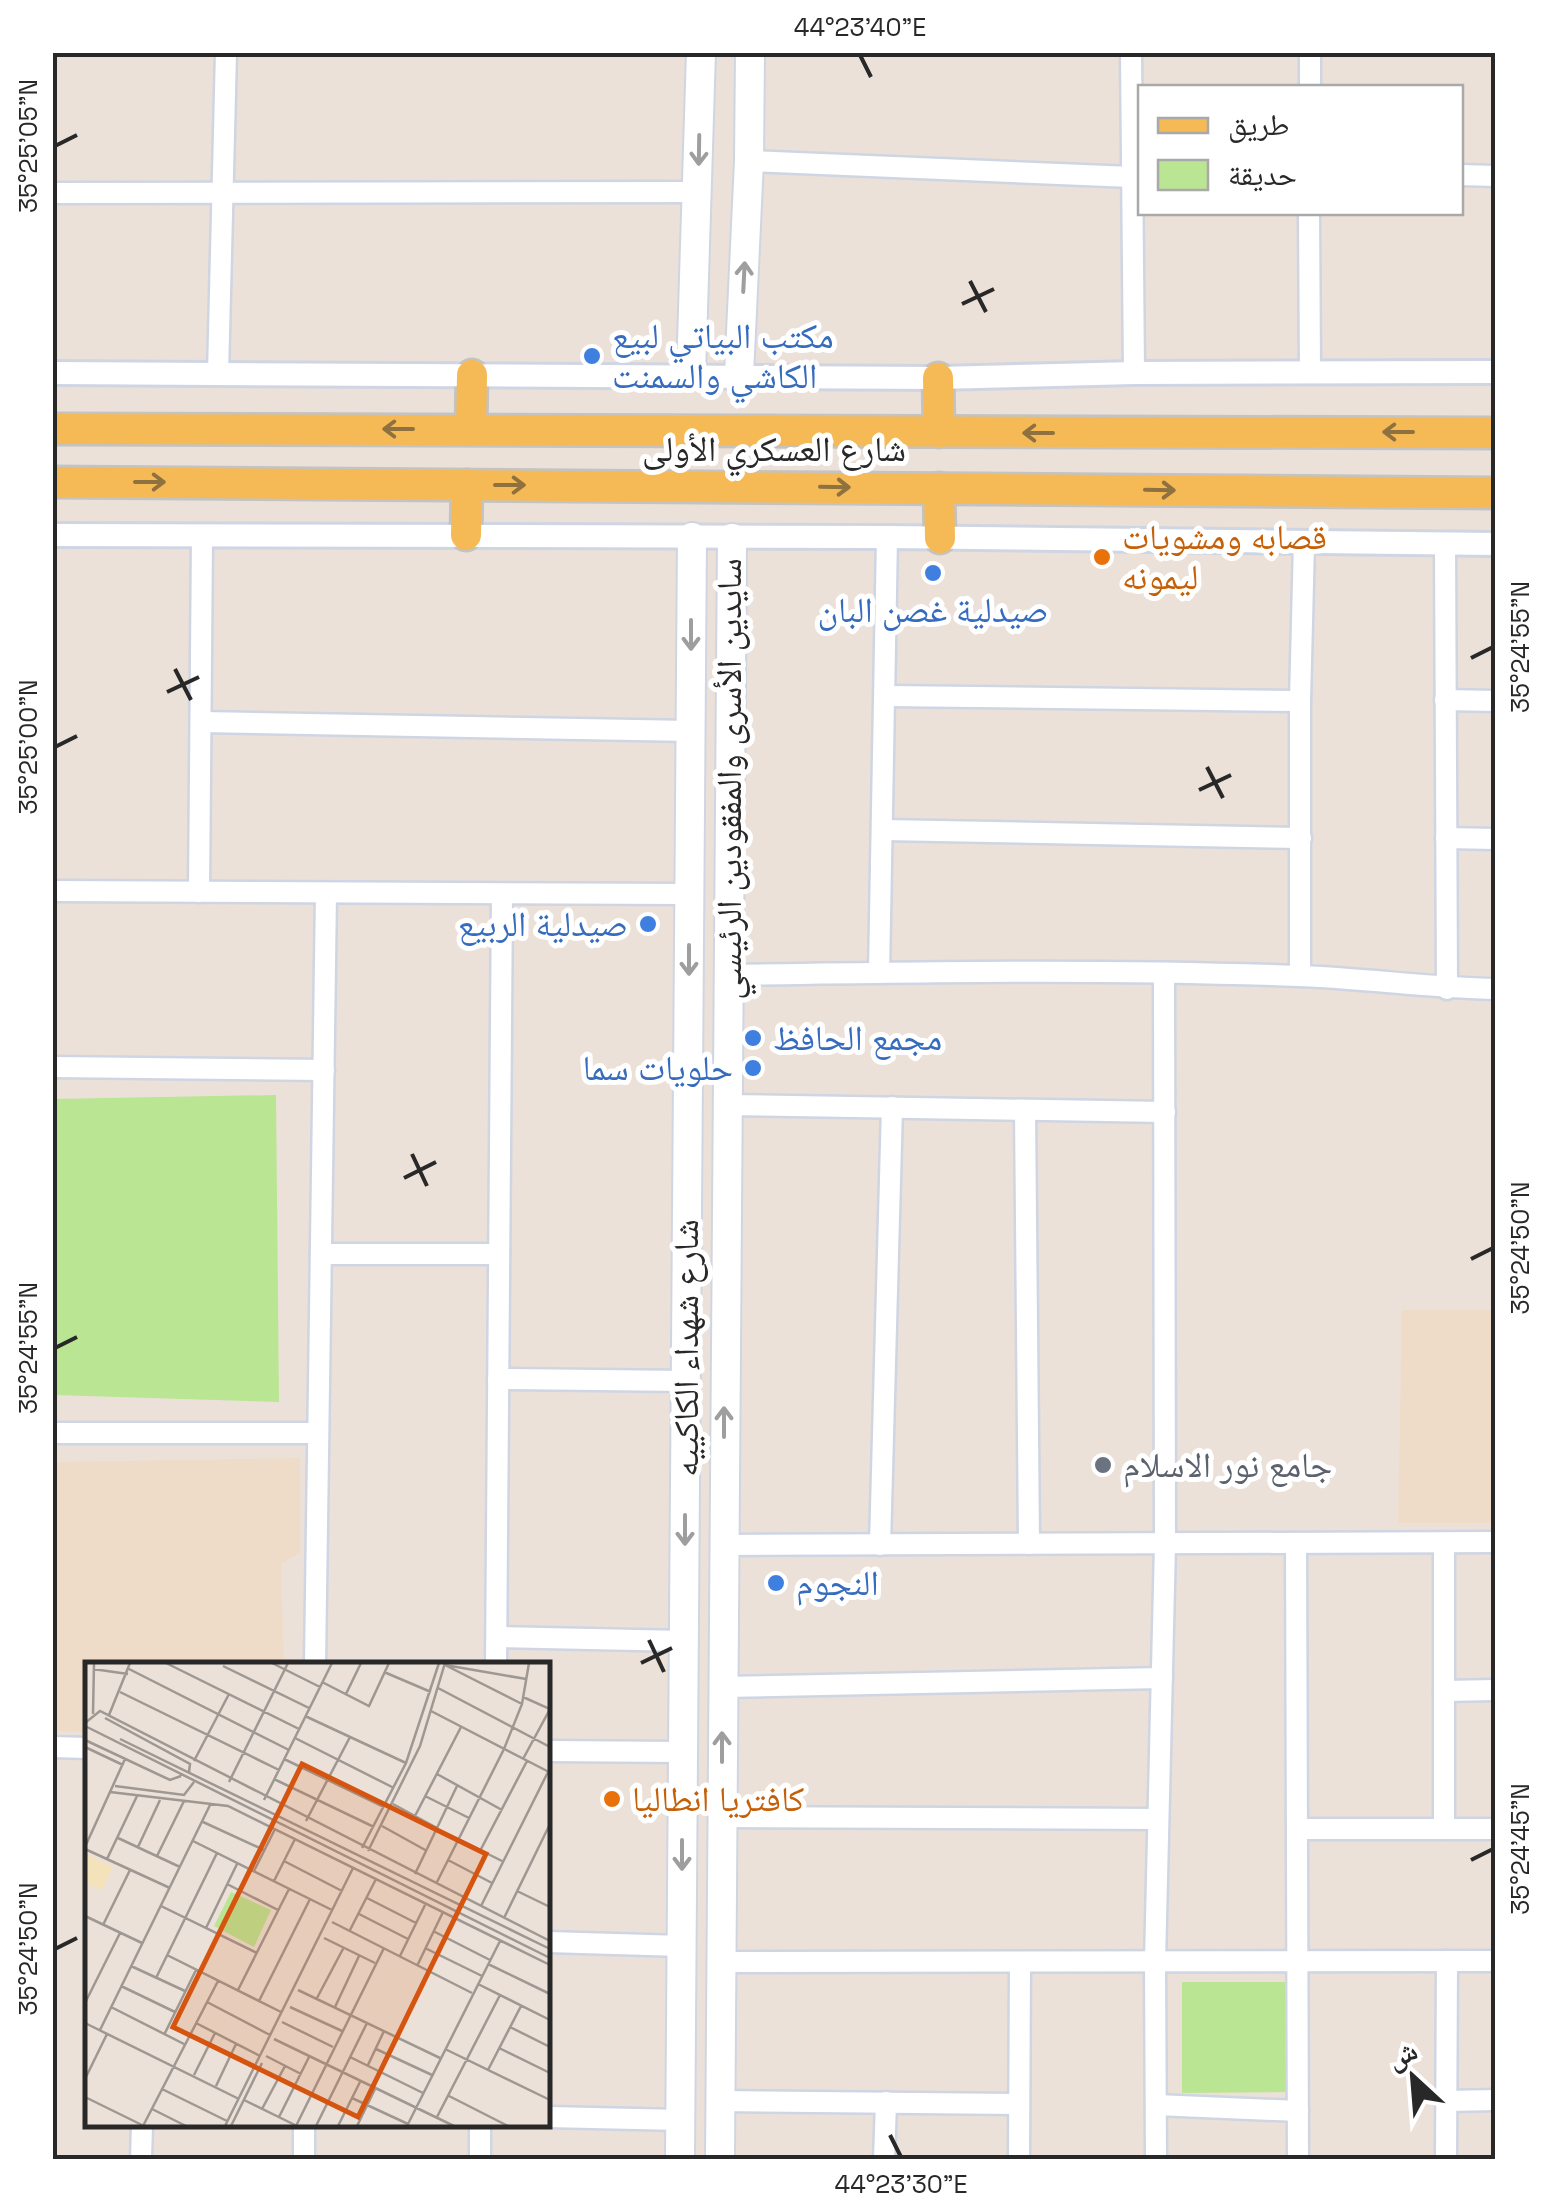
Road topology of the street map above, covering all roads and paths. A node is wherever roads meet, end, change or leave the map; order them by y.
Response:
1 (226, 52) edge
2 (700, 52) edge
3 (750, 52) edge
4 (1132, 52) edge
5 (1310, 52) edge
6 (1310, 85) edge
7 (749, 160) junction
8 (1463, 175) edge
9 (1496, 176) edge
10 (1132, 177) junction
11 (698, 192) junction
12 (52, 193) edge
13 (222, 194) junction
14 (1309, 215) edge
15 (697, 234) junction
16 (746, 238) junction
17 (1134, 372) junction
18 (1310, 372) junction
19 (1496, 372) edge
20 (52, 373) edge
21 (218, 374) junction
22 (691, 374) junction
23 (472, 375) junction
24 (739, 375) junction
25 (938, 378) junction
26 (52, 429) edge
27 (472, 429) junction
28 (686, 431) junction
29 (738, 432) junction
30 (939, 432) junction
31 (1496, 433) edge
32 (52, 482) edge
33 (467, 485) junction
34 (684, 486) junction
35 (737, 486) junction
36 (939, 488) junction
37 (1496, 492) edge
38 (52, 535) edge
39 (466, 536) junction
40 (202, 537) junction
41 (692, 537) junction
42 (887, 537) junction
43 (732, 538) junction
44 (940, 538) junction
45 (1304, 542) junction
46 (1446, 543) junction
47 (1496, 544) edge
48 (887, 696) junction
49 (1446, 700) junction
50 (1300, 701) junction
51 (1496, 701) edge
52 (201, 722) junction
53 (690, 731) junction
54 (884, 830) junction
55 (1301, 838) junction
56 (1446, 838) junction
57 (1496, 839) edge
58 (52, 891) edge
59 (199, 892) junction
60 (326, 893) junction
61 (502, 894) junction
62 (690, 894) junction
63 (879, 972) junction
64 (728, 975) junction
65 (1164, 975) junction
66 (1300, 976) junction
67 (1446, 989) junction
68 (1496, 990) edge
69 (52, 1067) edge
70 (324, 1070) junction
71 (727, 1105) junction
72 (892, 1107) junction
73 (1024, 1110) junction
74 (1164, 1112) junction
75 (321, 1254) junction
76 (499, 1254) junction
77 (498, 1380) junction
78 (686, 1381) junction
79 (52, 1433) edge
80 (318, 1433) junction
81 (1496, 1542) edge
82 (1296, 1543) junction
83 (1444, 1543) junction
84 (880, 1544) junction
85 (1029, 1544) junction
86 (1165, 1544) junction
87 (724, 1545) junction
88 (497, 1637) junction
89 (684, 1641) junction
90 (315, 1662) edge
91 (496, 1662) edge
92 (1162, 1678) junction
93 (722, 1687) junction
94 (1496, 1690) edge
95 (1444, 1691) junction
96 (52, 1747) edge
97 (85, 1748) edge
98 (550, 1751) edge
99 (683, 1752) junction
100 (722, 1817) junction
101 (1158, 1819) junction
102 (1298, 1829) junction
103 (1444, 1829) junction
104 (1496, 1829) edge
105 (550, 1942) edge
106 (682, 1946) junction
107 (1496, 1961) edge
108 (721, 1962) junction
109 (1020, 1962) junction
110 (1155, 1962) junction
111 (1298, 1962) junction
112 (1447, 1962) junction
113 (720, 2028) junction
114 (681, 2030) junction
115 (1496, 2100) edge
116 (720, 2101) junction
117 (1447, 2101) junction
118 (886, 2102) junction
119 (1019, 2104) junction
120 (1156, 2104) junction
121 (1298, 2111) junction
122 (550, 2117) edge
123 (681, 2120) junction
124 (142, 2127) edge
125 (304, 2127) edge
126 (480, 2127) edge
127 (142, 2160) edge
128 (304, 2160) edge
129 (480, 2160) edge
130 (680, 2160) edge
131 (720, 2160) edge
132 (884, 2160) edge
133 (1018, 2160) edge
134 (1156, 2160) edge
135 (1298, 2160) edge
136 (1446, 2160) edge

1 - 13 street
2 -> 11 main road
3 - 7 main road
4 - 10 street
5 - 6 street
7 - 10 street
7 - 16 main road
8 - 9 street
10 - 17 street
11 - 13 street
11 - 15 main road
12 - 13 street
13 - 21 street
14 - 18 street
15 - 16 main road
15 - 22 main road
24 -> 16 main road
17 - 18 street
17 - 25 street
18 - 19 street
20 - 21 street
21 - 23 street
22 - 23 street
22 - 24 street
23 - 27 main road
24 - 25 street
25 - 30 main road
27 -> 26 main road, شارع العسكري الأولى
27 - 28 main road, شارع العسكري الأولى
28 - 29 main road, شارع العسكري الأولى
28 - 34 main road
29 - 30 main road, شارع العسكري الأولى
29 - 35 main road
31 -> 30 main road, شارع العسكري الأولى
32 -> 33 main road, شارع العسكري الأولى
33 -> 34 main road, شارع العسكري الأولى
33 - 39 main road
34 - 35 main road, شارع العسكري الأولى
35 -> 36 main road, شارع العسكري الأولى
36 -> 37 main road, شارع العسكري الأولى
36 - 44 main road
38 - 40 street
39 - 40 street
39 - 41 street
40 - 52 street
41 - 43 street
41 -> 53 main road, شارع شهداء الكاكييه
42 - 43 street
42 - 44 street
42 - 48 street
43 - 64 main road, سايدين الأسرى والمفقودين الرئيسي
44 - 45 street
45 - 46 street
45 - 50 street
46 - 47 street
46 - 49 street
48 - 50 street
48 - 54 street
49 - 51 street
49 - 56 street
50 - 55 street
52 - 53 street
52 - 59 street
53 - 62 main road, شارع شهداء الكاكييه
54 - 55 street
54 - 63 street
55 - 66 street
56 - 57 street
56 - 67 street
58 - 59 street
59 - 60 street
60 - 61 street
60 - 70 street
61 - 62 street
61 - 76 street
62 -> 78 main road, شارع شهداء الكاكييه
63 - 64 street
63 - 65 street
64 - 71 main road, سايدين الأسرى والمفقودين الرئيسي
65 - 66 street
65 - 74 street
66 - 67 street
67 - 68 street
69 - 70 street
70 - 75 street
71 - 72 street
87 -> 71 main road, سايدين الأسرى والمفقودين الرئيسي
72 - 73 street
72 - 84 street
73 - 74 street
73 - 85 street
74 - 86 street
75 - 76 street
75 - 80 street
76 - 77 street
77 - 78 street
77 - 88 street
78 -> 89 main road, شارع شهداء الكاكييه
79 - 80 street
80 - 90 street
81 - 83 street
82 - 83 street
82 - 86 street
82 - 102 street
83 - 95 street
84 - 85 street
84 - 87 street
85 - 86 street
86 - 92 street
87 - 93 main road, سايدين الأسرى والمفقودين الرئيسي
88 - 89 street
88 - 91 street
89 - 99 main road, شارع شهداء الكاكييه
92 - 93 street
92 - 101 street
100 -> 93 main road, سايدين الأسرى والمفقودين الرئيسي
94 - 95 street
95 - 103 street
96 - 97 street
98 - 99 street
99 -> 106 main road, شارع شهداء الكاكييه
100 - 101 street
100 - 108 main road, سايدين الأسرى والمفقودين الرئيسي
101 - 110 street
102 - 103 street
102 - 111 street
103 - 104 street
105 - 106 street
106 - 114 main road, شارع شهداء الكاكييه
107 - 112 street
108 - 109 street
108 - 113 main road, سايدين الأسرى والمفقودين الرئيسي
109 - 110 street
109 - 119 street
110 - 111 street
110 - 120 street
111 - 112 street
111 - 121 street
112 - 117 street
113 - 114 main road
113 - 116 main road, سايدين الأسرى والمفقودين الرئيسي
114 - 123 main road, شارع شهداء الكاكييه
115 - 117 street
116 - 118 street
116 - 131 main road, سايدين الأسرى والمفقودين الرئيسي
117 - 136 street
118 - 119 street
118 - 132 street
119 - 133 street
120 - 121 street
120 - 134 street
121 - 135 street
122 - 123 street
123 - 130 main road, شارع شهداء الكاكييه
124 - 127 street
125 - 128 street
126 - 129 street

